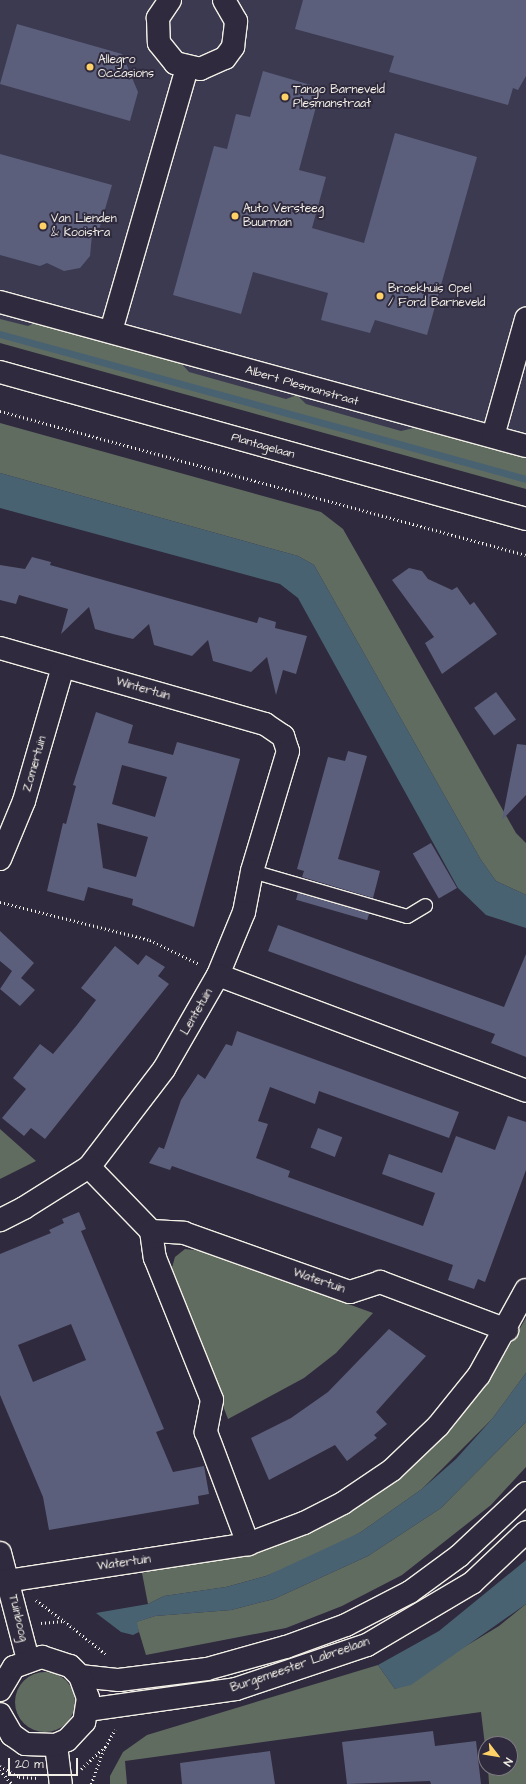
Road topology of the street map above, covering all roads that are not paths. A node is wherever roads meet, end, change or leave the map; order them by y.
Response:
1 (170, 0) edge
2 (224, 0) edge
3 (187, 68) junction
4 (0, 302) edge
5 (526, 319) edge
6 (111, 331) junction
7 (0, 372) edge
8 (493, 436) junction
9 (526, 446) edge
10 (526, 520) edge
11 (0, 648) edge
12 (63, 667) junction
13 (283, 736) joint
14 (0, 859) edge
15 (252, 871) junction
16 (425, 906) dead end
17 (218, 975) junction
18 (526, 1091) edge
19 (89, 1167) junction
20 (0, 1220) edge
21 (151, 1231) junction
22 (526, 1290) edge
23 (507, 1330) junction
24 (526, 1493) edge
25 (526, 1532) edge
26 (248, 1544) junction
27 (0, 1553) edge
28 (5, 1581) edge
29 (28, 1660) junction
30 (80, 1676) junction
31 (0, 1690) edge
32 (87, 1710) junction
33 (0, 1714) edge
34 (56, 1745) junction
35 (62, 1784) edge

1 - 3 street
2 - 3 street
3 - 6 street
4 - 6 street, Albert Plesmanstraat
5 - 8 street
6 - 8 street, Albert Plesmanstraat
7 - 10 street, Plantagelaan
8 - 9 street, Albert Plesmanstraat
11 - 12 street, Wintertuin
12 - 13 street, Wintertuin
12 - 14 street, Zomertuin
13 - 15 street, Lentetuin
15 - 16 lane
15 - 17 street, Lentetuin
17 - 18 street
17 - 19 street, Lentetuin
19 - 20 street, Lentetuin
19 - 21 street
21 - 23 street, Watertuin
21 - 26 street
22 - 23 street, Watertuin
23 - 26 street, Watertuin
24 - 30 street, Burgemeester Labreelaan
25 - 32 street, Burgemeester Labreelaan
26 - 28 street, Watertuin
27 - 28 street, Tuinboog
28 - 29 street, Tuinboog
29 - 30 street
29 - 31 street
30 - 32 street
32 - 34 street
33 - 34 street
34 - 35 street

